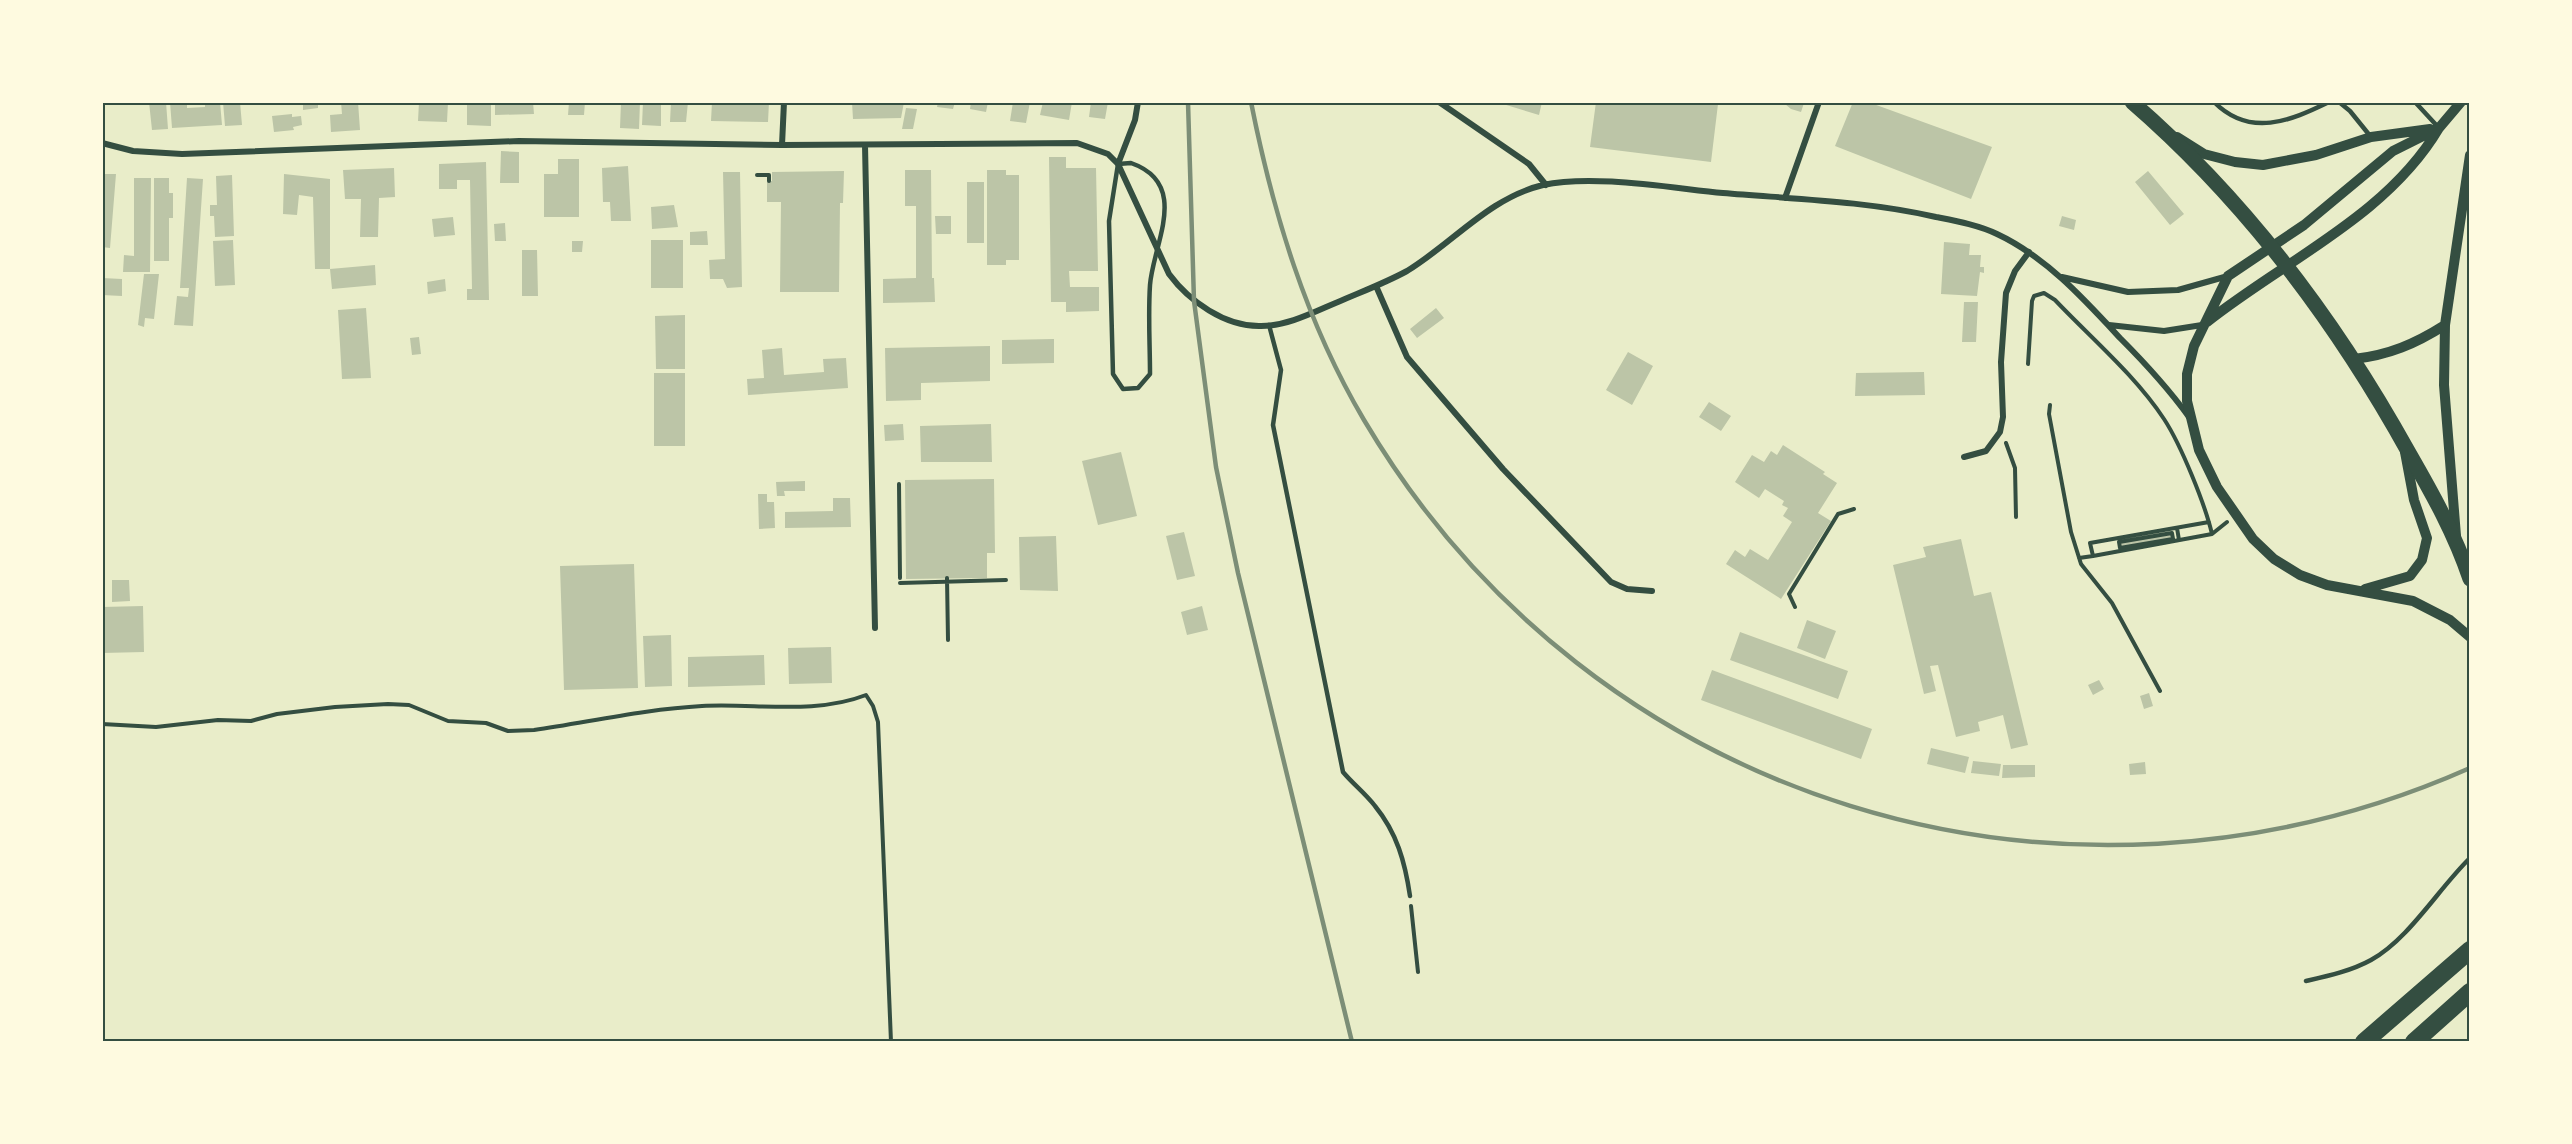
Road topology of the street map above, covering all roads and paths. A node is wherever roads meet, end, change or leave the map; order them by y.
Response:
1 (784, 102) edge
2 (1138, 102) edge
3 (1439, 102) edge
4 (1819, 102) edge
5 (2132, 102) edge
6 (2214, 102) edge
7 (2329, 102) edge
8 (2339, 102) edge
9 (2415, 102) edge
10 (2461, 102) edge
11 (2156, 123) junction
12 (2439, 128) junction
13 (2371, 137) junction
14 (102, 143) edge
15 (782, 145) junction
16 (865, 145) junction
17 (2470, 155) edge
18 (1118, 164) junction
19 (757, 175) dead end
20 (769, 181) dead end
21 (1546, 184) junction
22 (1785, 198) junction
23 (1158, 251) junction
24 (2029, 252) junction
25 (2228, 276) junction
26 (2061, 277) junction
27 (1376, 286) junction
28 (1269, 325) junction
29 (2108, 325) junction
30 (2202, 325) junction
31 (2445, 325) junction
32 (2354, 359) junction
33 (2028, 364) dead end
34 (2050, 405) dead end
35 (2191, 420) junction
36 (2000, 432) junction
37 (2403, 442) junction
38 (1964, 457) dead end
39 (898, 484) dead end
40 (1854, 508) dead end
41 (2235, 516) junction
42 (2016, 517) dead end
43 (2209, 522) junction
44 (2177, 528) junction
45 (2212, 534) junction
46 (2179, 540) junction
47 (2122, 543) joint
48 (2458, 546) junction
49 (2093, 556) junction
50 (2079, 558) junction
51 (2470, 579) edge
52 (947, 580) junction
53 (1006, 580) dead end
54 (2358, 590) junction
55 (1652, 591) dead end
56 (1795, 607) dead end
57 (875, 628) dead end
58 (2470, 637) edge
59 (948, 640) dead end
60 (2160, 691) dead end
61 (102, 723) edge
62 (2470, 858) edge
63 (1410, 896) joint
64 (2470, 950) edge
65 (1418, 972) dead end
66 (2306, 981) dead end
67 (2470, 992) edge
68 (891, 1042) edge
69 (2364, 1042) edge
70 (2414, 1042) edge

1 - 15 street
2 - 18 street
3 - 21 street
4 - 22 street
5 - 11 main road
6 - 7 lane
8 - 13 lane
9 - 12 lane
10 - 12 street
11 - 13 street
11 - 32 main road
12 - 13 street
12 - 25 street
12 - 30 street
14 - 15 street
15 - 16 street
16 - 18 street
16 - 57 street
17 - 31 street
18 - 23 street
18 - 23 lane
18 - 23 lane
19 - 20 path
21 - 22 street
21 - 27 street
22 - 24 street
23 - 28 street
24 - 26 street
24 - 36 street
25 - 26 street
25 - 30 street
26 - 29 street
27 - 28 street
27 - 55 street
28 - 63 lane
29 - 30 street
29 - 35 street
30 - 35 street
31 - 32 street
31 - 48 street
32 - 37 main road
33 - 43 path
34 - 50 path
35 - 41 street
36 - 38 street
36 - 42 path
37 - 48 main road
37 - 54 street
39 - 52 path
40 - 56 path
41 - 45 path
41 - 54 street
43 - 44 path
43 - 45 path
44 - 46 path
44 - 49 path
45 - 46 path
46 - 49 path
47 - 47 path
48 - 51 main road
49 - 50 path
50 - 60 path
52 - 53 path
52 - 59 path
54 - 58 street
61 - 68 path
62 - 66 lane
63 - 65 path
64 - 69 highway
67 - 70 highway

